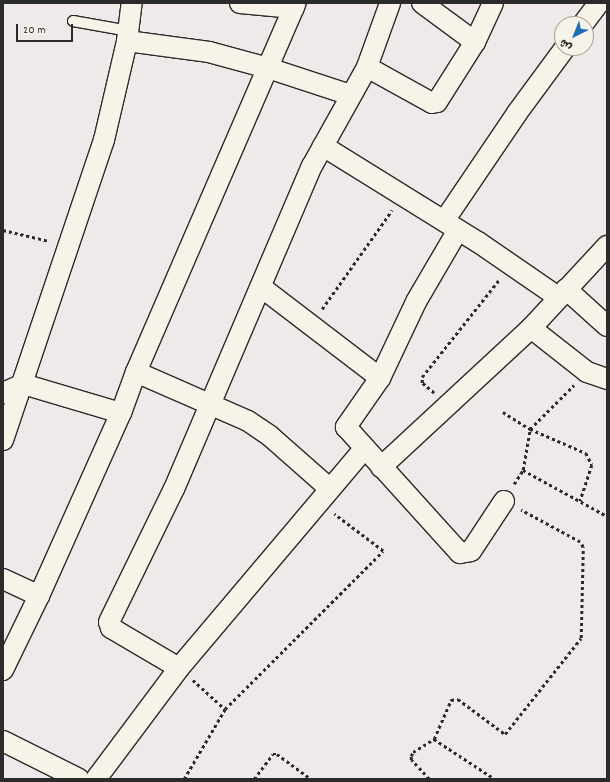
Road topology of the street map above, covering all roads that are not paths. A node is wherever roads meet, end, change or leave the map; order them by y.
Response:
1 (132, 3) edge
2 (240, 3) edge
3 (390, 3) edge
4 (422, 3) edge
5 (493, 3) edge
6 (598, 3) edge
7 (295, 5) edge
8 (589, 16) edge
9 (73, 21) dead end
10 (128, 36) junction
11 (475, 42) junction
12 (559, 56) edge
13 (367, 67) junction
14 (268, 68) junction
15 (350, 96) junction
16 (323, 146) junction
17 (451, 226) junction
18 (607, 246) edge
19 (261, 287) junction
20 (562, 293) junction
21 (607, 326) edge
22 (531, 328) junction
23 (136, 372) junction
24 (380, 378) junction
25 (607, 379) edge
26 (23, 384) junction
27 (3, 392) edge
28 (211, 403) junction
29 (121, 413) junction
30 (3, 440) edge
31 (365, 448) junction
32 (381, 467) junction
33 (323, 495) junction
34 (504, 501) road end
35 (3, 579) edge
36 (39, 596) junction
37 (179, 668) junction
38 (3, 670) edge
39 (3, 741) edge
40 (105, 776) edge
41 (79, 779) edge

1 - 10 street
2 - 7 street
3 - 13 street
4 - 11 street
5 - 11 street
6 - 8 street
7 - 14 street
9 - 10 lane
10 - 14 street
10 - 26 street
11 - 13 street
12 - 17 street
13 - 15 street
14 - 15 street
14 - 23 street
15 - 16 street
16 - 17 street
16 - 19 street
17 - 20 street
17 - 24 street
18 - 20 street
19 - 24 street
19 - 28 street
20 - 21 street
20 - 22 street
22 - 25 street
22 - 32 street
23 - 28 street
23 - 29 street
24 - 31 street
26 - 27 street
26 - 29 street
26 - 30 street
28 - 33 street
28 - 37 street
29 - 36 street
31 - 32 street
31 - 33 street
32 - 34 street
33 - 37 street
35 - 36 street
36 - 38 street
37 - 40 street
39 - 41 street

